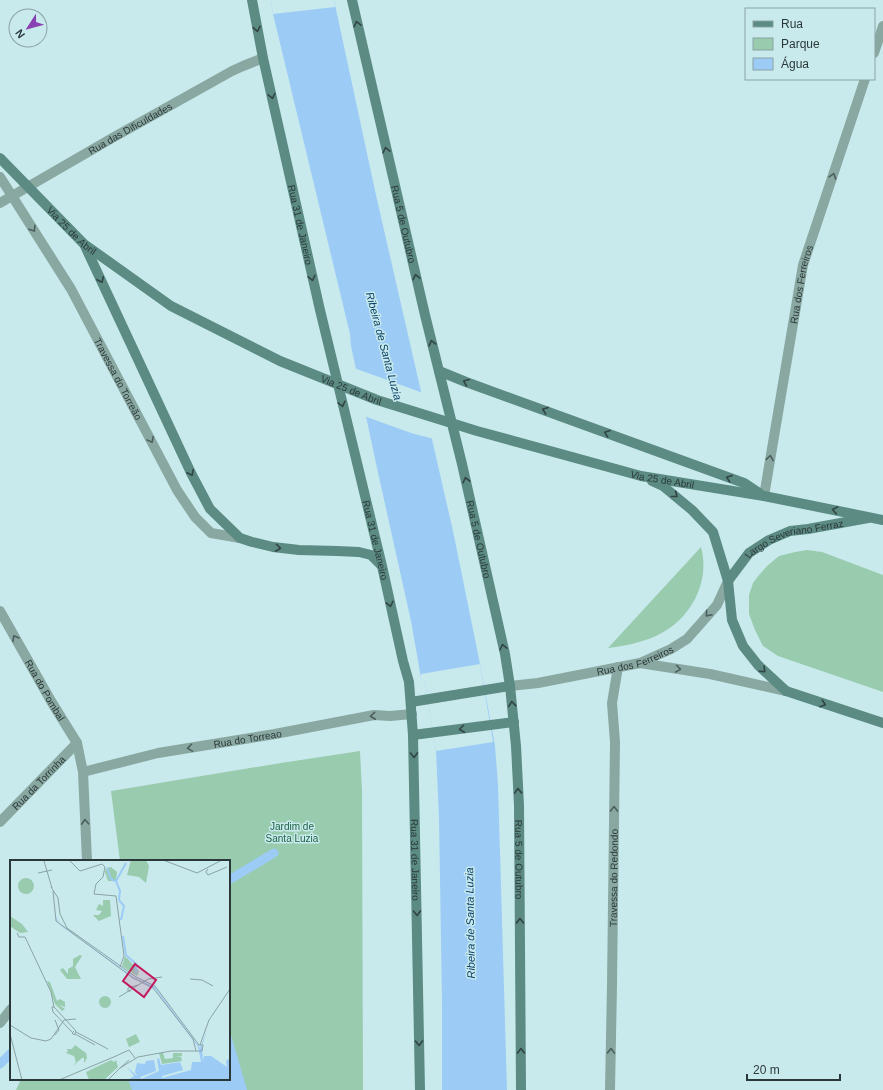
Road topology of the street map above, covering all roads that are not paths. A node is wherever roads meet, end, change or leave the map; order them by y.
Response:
1 (252, 0) edge
2 (352, 0) edge
3 (883, 26) edge
4 (875, 50) edge
5 (263, 58) junction
6 (865, 80) edge
7 (0, 158) edge
8 (0, 177) edge
9 (11, 196) junction
10 (0, 202) edge
11 (84, 244) junction
12 (439, 371) junction
13 (641, 476) junction
14 (764, 496) junction
15 (878, 519) edge
16 (240, 538) junction
17 (382, 566) junction
18 (728, 581) junction
19 (0, 611) edge
20 (640, 664) junction
21 (618, 667) junction
22 (510, 686) junction
23 (786, 691) junction
24 (411, 702) junction
25 (412, 714) junction
26 (514, 722) junction
27 (883, 724) edge
28 (414, 735) junction
29 (77, 744) junction
30 (83, 772) junction
31 (0, 822) edge
32 (87, 860) edge
33 (10, 1010) edge
34 (0, 1023) edge
35 (420, 1090) edge
36 (522, 1090) edge
37 (610, 1090) edge

1 -> 5 main road, Rua 31 de Janeiro
12 -> 2 main road, Rua 5 de Outubro
3 - 4 street
5 - 9 street, Rua das Dificuldades
5 -> 17 main road, Rua 31 de Janeiro
14 -> 6 street, Rua dos Ferreiros
7 - 11 main road, Via 25 de Abril
8 - 9 street, Travessa do Torreão
9 - 10 street, Rua das Dificuldades
9 -> 16 street, Travessa do Torreão
11 - 13 main road, Via 25 de Abril
11 -> 16 main road
14 -> 12 main road, Via 25 de Abril
22 -> 12 main road, Rua 5 de Outubro
13 - 14 main road, Via 25 de Abril
13 -> 18 main road
15 -> 14 main road, Via 25 de Abril
15 - 18 main road, Largo Severiano Ferraz
16 -> 17 main road
17 -> 24 main road, Rua 31 de Janeiro
18 -> 20 street, Rua dos Ferreiros
18 -> 23 main road
29 -> 19 street, Rua do Pombal
20 - 21 street, Rua dos Ferreiros
20 -> 23 street
21 - 22 street, Rua dos Ferreiros
37 -> 21 street, Travessa do Redondo
22 - 24 main road
26 -> 22 main road, Rua 5 de Outubro
23 -> 27 main road
24 - 25 main road, Rua 31 de Janeiro
25 - 28 main road, Rua 31 de Janeiro
25 -> 30 street, Rua do Torreao
26 -> 28 main road
36 -> 26 main road, Rua 5 de Outubro
28 -> 35 main road, Rua 31 de Janeiro
29 - 30 street, Rua do Pombal
29 - 31 street, Rua da Torrinha
32 -> 30 street, Rua do Pombal
33 - 34 street

